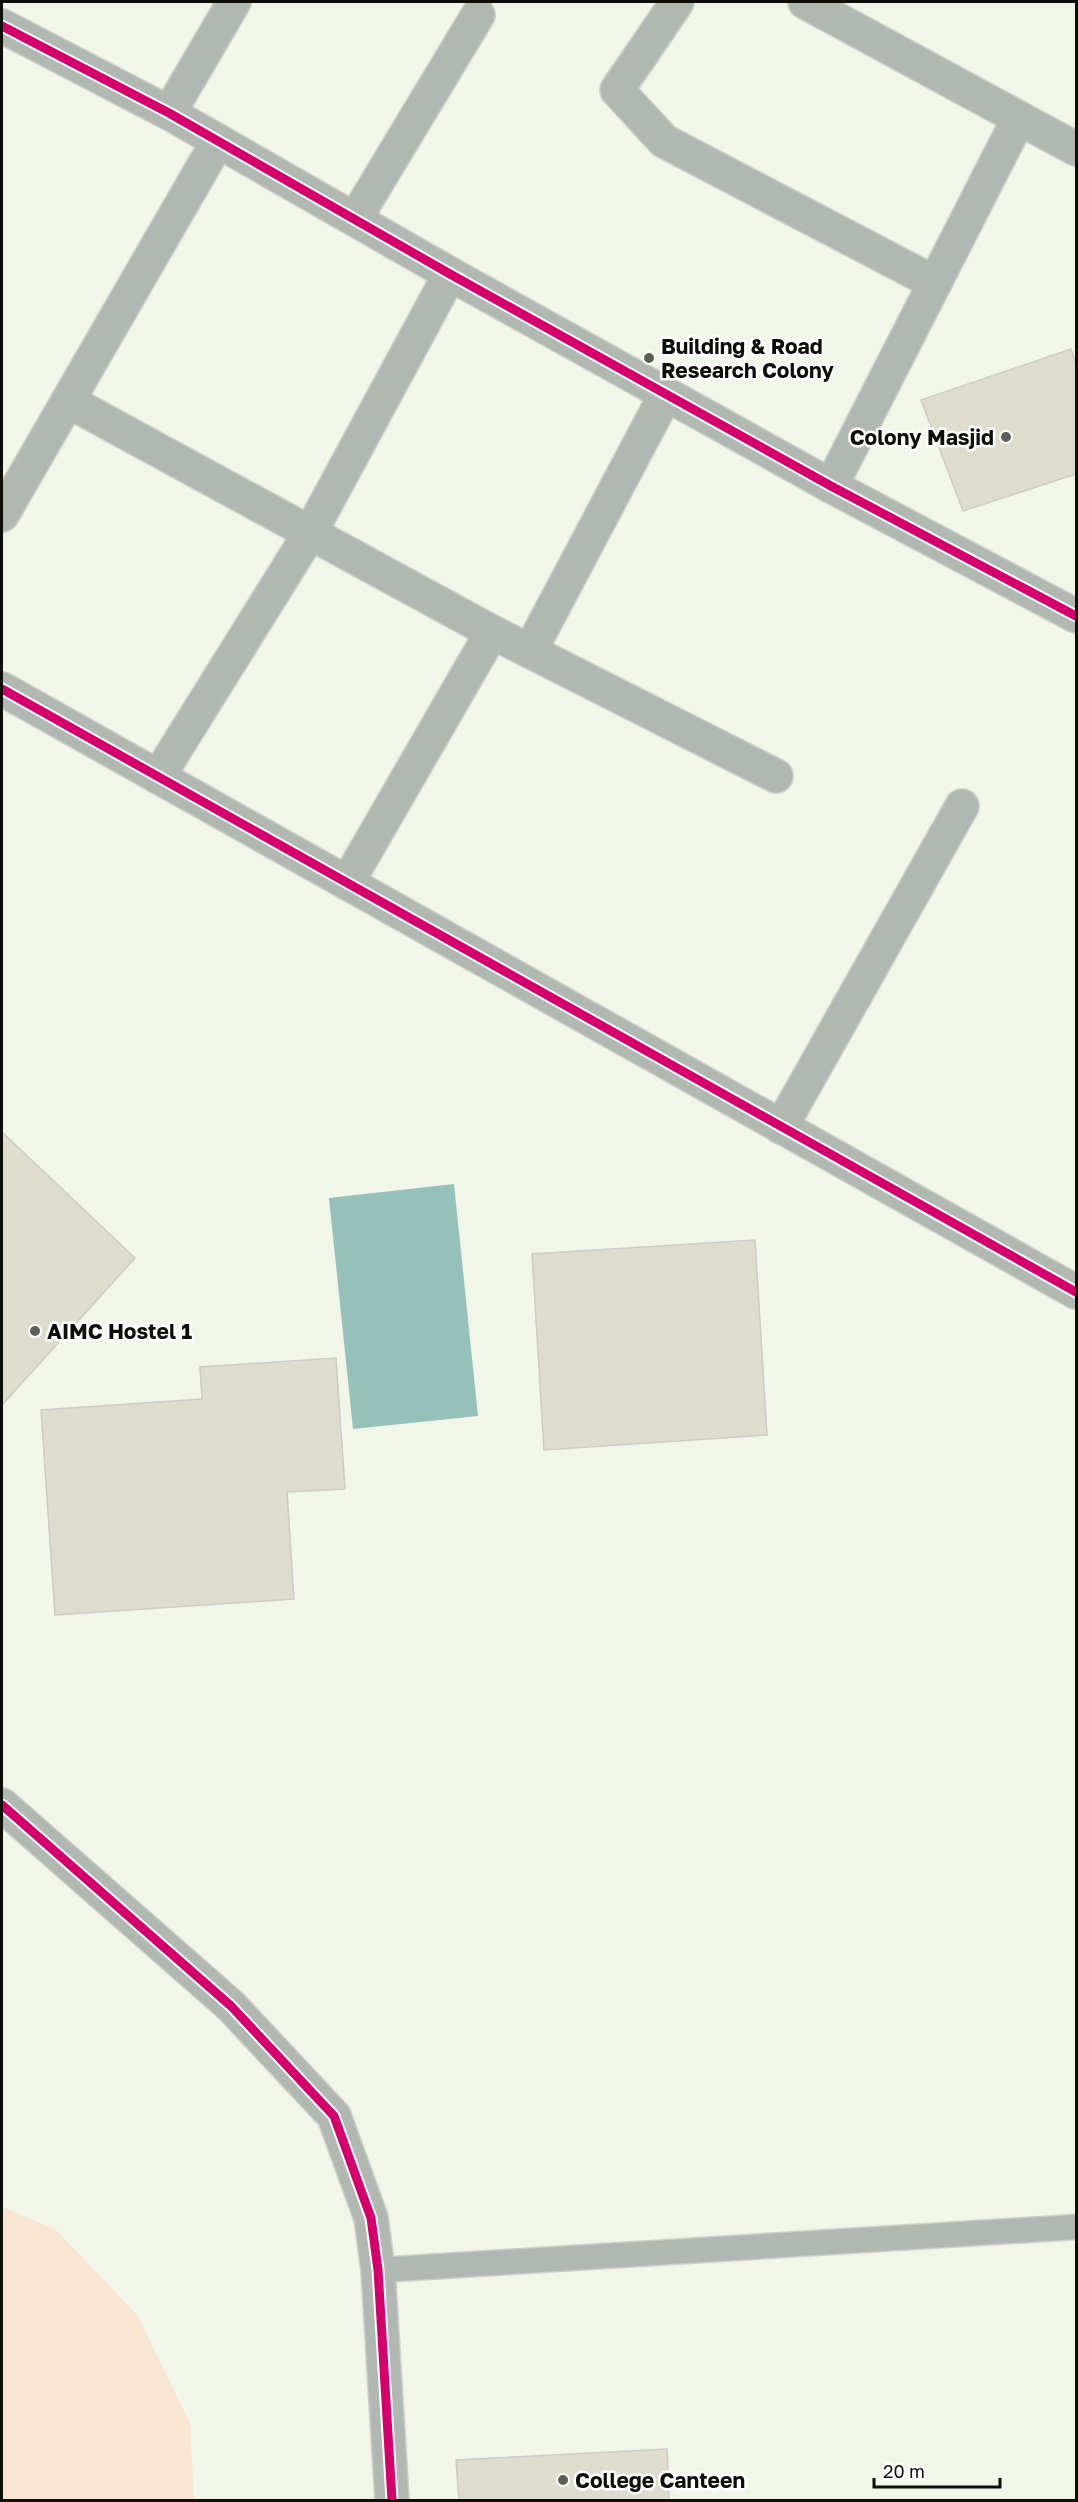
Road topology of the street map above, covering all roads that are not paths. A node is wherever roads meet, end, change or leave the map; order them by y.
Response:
1 (234, 2) edge
2 (677, 2) edge
3 (805, 2) edge
4 (478, 15) dead end
5 (2, 26) edge
6 (169, 113) junction
7 (1019, 118) junction
8 (218, 141) junction
9 (1077, 149) edge
10 (355, 219) junction
11 (450, 274) junction
12 (935, 283) junction
13 (666, 394) junction
14 (68, 401) junction
15 (831, 486) junction
16 (2, 515) edge
17 (310, 533) junction
18 (1077, 616) edge
19 (492, 632) junction
20 (530, 651) junction
21 (2, 689) edge
22 (776, 776) dead end
23 (158, 777) junction
24 (962, 806) dead end
25 (347, 883) junction
26 (781, 1127) junction
27 (1077, 1292) edge
28 (2, 1805) edge
29 (1077, 2227) edge
30 (378, 2270) junction
31 (392, 2500) edge

1 - 6 street
2 - 12 street
3 - 7 street
4 - 10 street
5 - 6 street
6 - 8 street
7 - 9 street
7 - 12 street
8 - 10 street
8 - 14 street
10 - 11 street
11 - 13 street
11 - 17 street
12 - 15 street
13 - 15 street
13 - 20 street
14 - 16 street
14 - 17 street
15 - 18 street
17 - 19 street
17 - 23 street
19 - 20 street
19 - 25 street
20 - 22 street
21 - 23 street
23 - 25 street
24 - 26 street
25 - 26 street
26 - 27 street
28 - 30 street
29 - 30 lane
30 - 31 street

